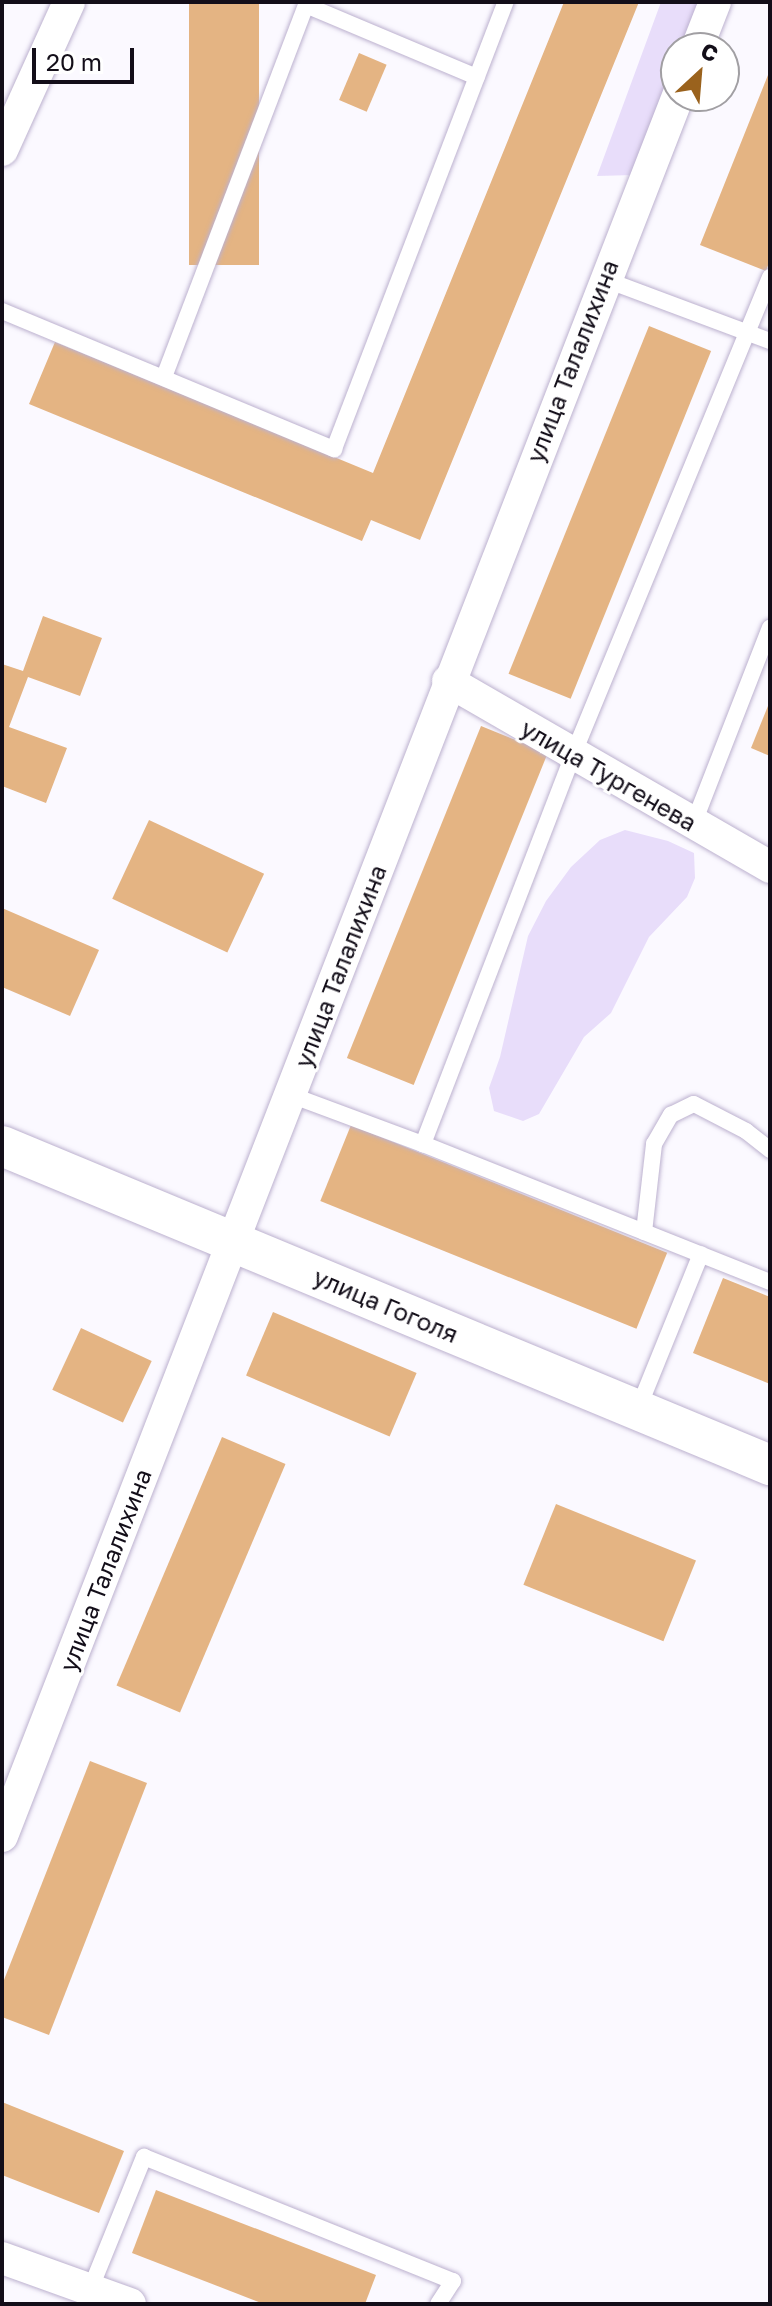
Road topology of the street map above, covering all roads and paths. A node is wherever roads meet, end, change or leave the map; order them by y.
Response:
1 (69, 2) edge
2 (506, 2) edge
3 (715, 2) edge
4 (308, 4) edge
5 (703, 32) edge
6 (477, 77) junction
7 (672, 112) edge
8 (2, 150) edge
9 (770, 277) edge
10 (604, 279) junction
11 (2, 311) edge
12 (748, 331) junction
13 (770, 341) edge
14 (164, 377) junction
15 (770, 628) edge
16 (448, 681) junction
17 (573, 755) junction
18 (693, 825) junction
19 (770, 867) edge
20 (291, 1095) junction
21 (423, 1144) junction
22 (2, 1146) edge
23 (770, 1150) edge
24 (644, 1232) junction
25 (232, 1240) junction
26 (701, 1254) junction
27 (770, 1282) edge
28 (638, 1411) junction
29 (770, 1465) edge
30 (2, 1836) edge
31 (2, 2258) edge
32 (90, 2290) junction
33 (130, 2304) edge
34 (438, 2304) edge

1 - 8 street
2 - 6 lane
3 - 5 street
4 - 6 lane
4 - 14 lane
6 - 14 lane
7 - 10 street, улица Талалихина
9 - 12 lane
10 - 12 lane
10 - 16 street, улица Талалихина
11 - 14 lane
12 - 13 lane
12 - 17 lane
15 - 18 lane
16 - 17 street, улица Тургенева
16 - 20 street, улица Талалихина
17 - 18 street, улица Тургенева
17 - 21 lane
18 - 19 street, улица Тургенева
20 - 21 lane
20 - 25 street, улица Талалихина
21 - 24 lane
22 - 25 street, улица Гоголя
23 - 24 lane
24 - 26 lane
25 - 28 street, улица Гоголя
25 - 30 street, улица Талалихина
26 - 27 lane
26 - 28 lane
28 - 29 street, улица Гоголя
31 - 32 street
32 - 33 street
32 - 34 lane

